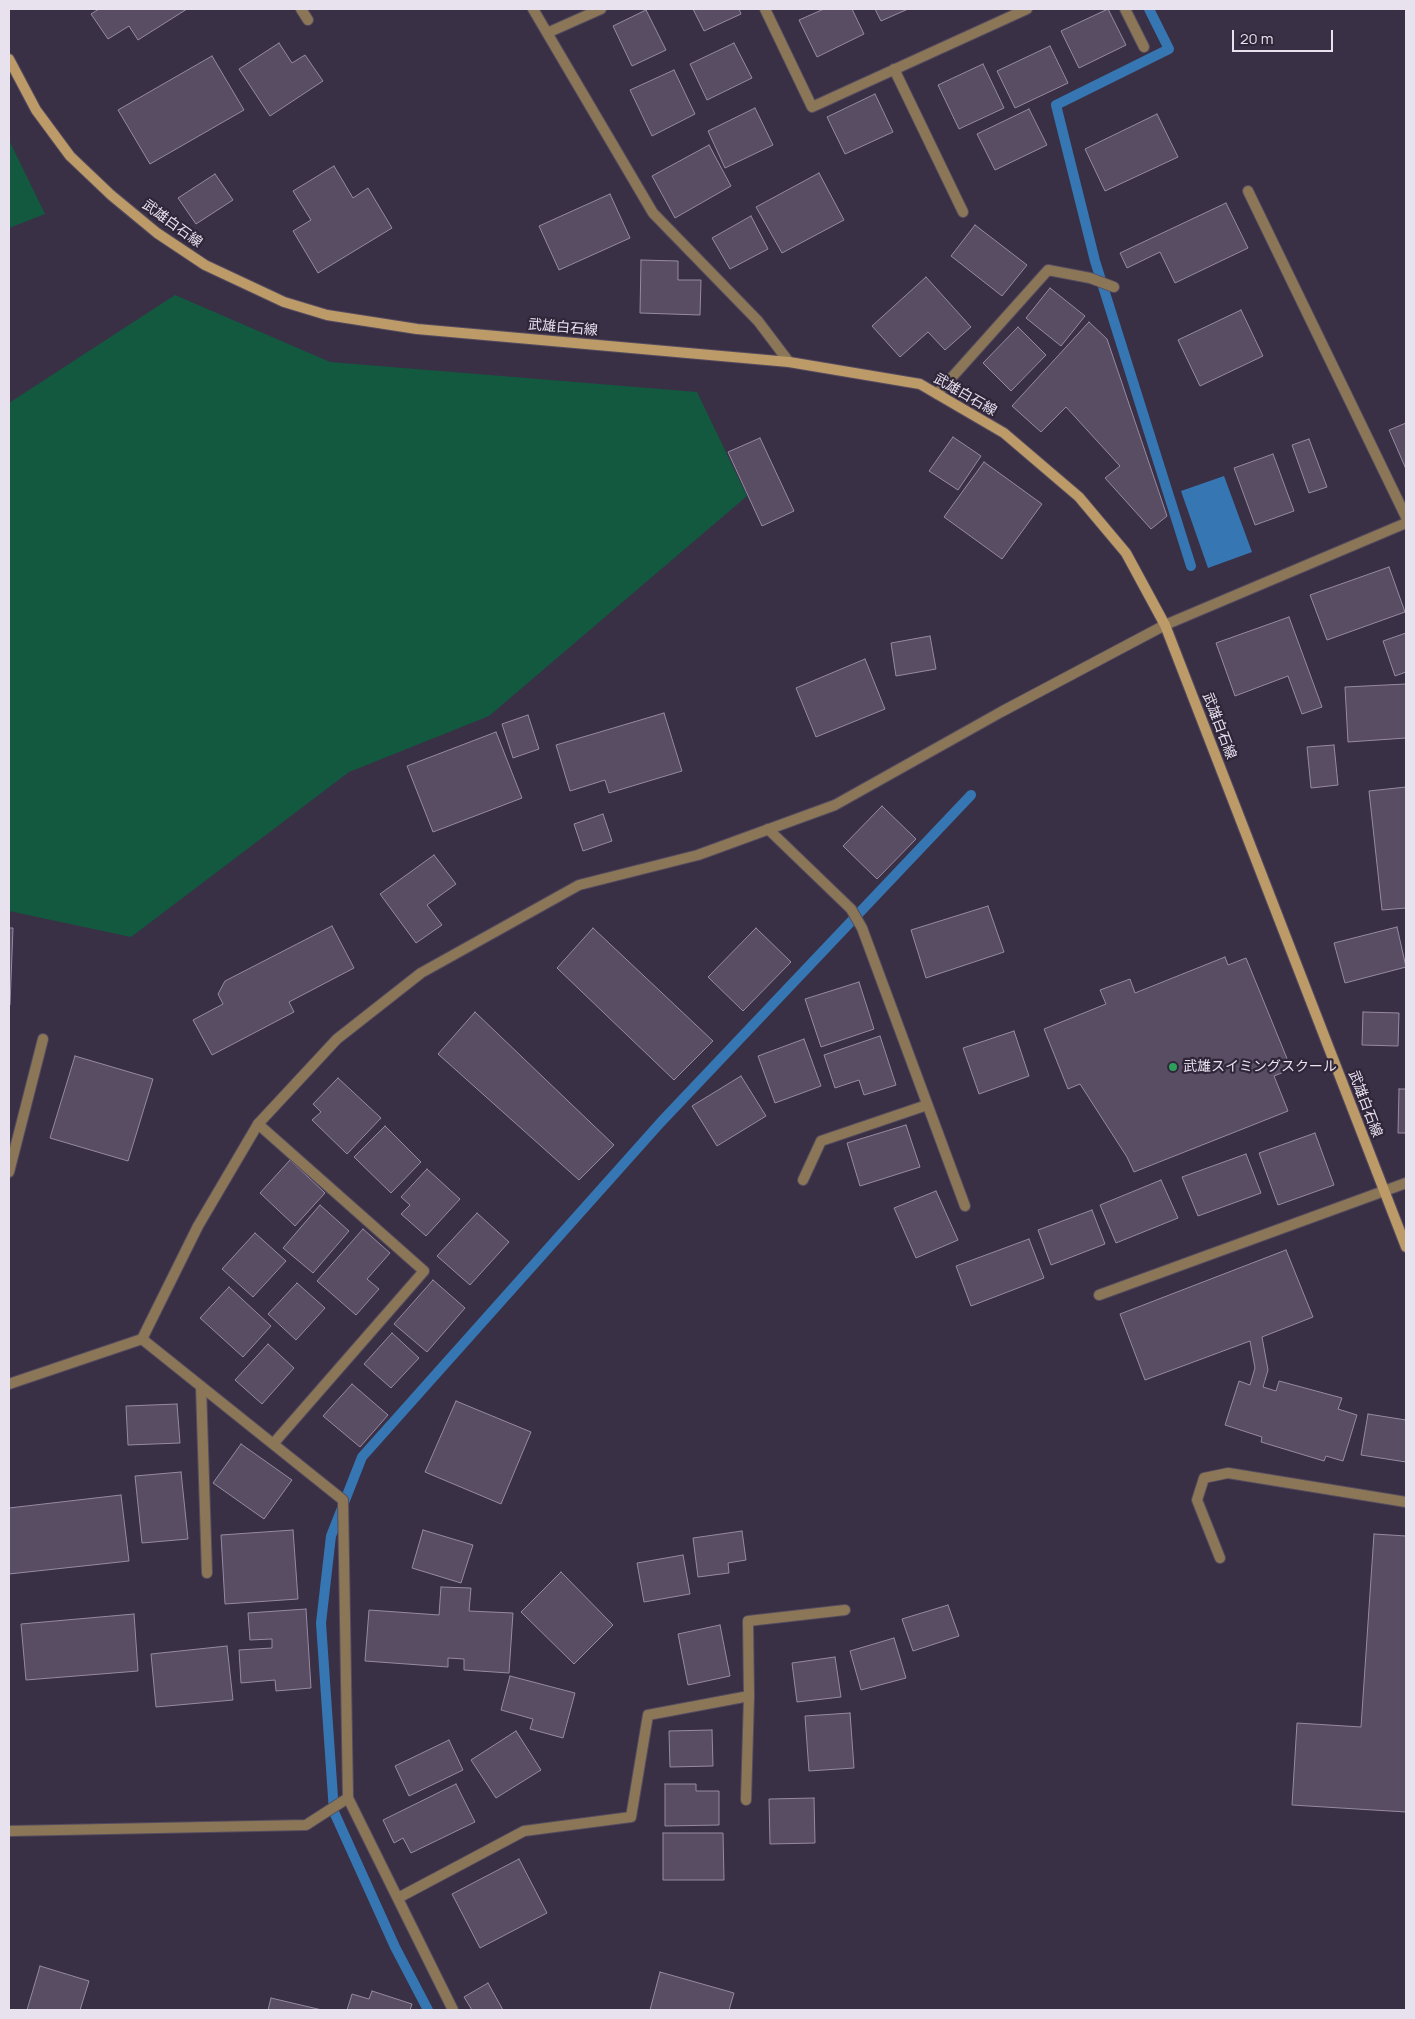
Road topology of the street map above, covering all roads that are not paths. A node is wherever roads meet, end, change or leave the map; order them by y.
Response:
1 (301, 9) edge
2 (533, 9) edge
3 (601, 9) edge
4 (765, 9) edge
5 (1027, 9) edge
6 (1125, 9) edge
7 (308, 20) dead end
8 (548, 33) junction
9 (1144, 47) dead end
10 (9, 59) edge
11 (894, 69) junction
12 (1248, 191) dead end
13 (963, 212) dead end
14 (1114, 287) dead end
15 (789, 362) junction
16 (937, 394) junction
17 (1406, 517) edge
18 (1406, 523) edge
19 (1165, 625) junction
20 (768, 829) junction
21 (43, 1039) dead end
22 (928, 1105) junction
23 (258, 1124) junction
24 (9, 1172) edge
25 (802, 1180) dead end
26 (1406, 1182) edge
27 (1385, 1192) junction
28 (965, 1206) dead end
29 (1406, 1246) edge
30 (1099, 1296) dead end
31 (142, 1338) junction
32 (9, 1384) edge
33 (201, 1386) junction
34 (273, 1444) junction
35 (1406, 1502) edge
36 (1220, 1558) dead end
37 (207, 1573) dead end
38 (845, 1610) dead end
39 (749, 1696) junction
40 (348, 1798) junction
41 (746, 1800) dead end
42 (9, 1831) edge
43 (398, 1898) junction
44 (453, 2010) edge

1 - 7 street
2 - 8 street
3 - 8 street
4 - 11 street
5 - 11 street
6 - 9 street
8 - 15 street
10 - 15 main road, 武雄白石線
11 - 13 street
12 - 17 street
14 - 16 street
15 - 16 main road, 武雄白石線
16 - 19 main road, 武雄白石線
18 - 19 street
19 - 20 street
19 - 27 main road, 武雄白石線
20 - 22 street
20 - 23 street
21 - 24 street
22 - 25 street
22 - 28 street
23 - 31 street
23 - 34 street
26 - 27 street
27 - 29 main road, 武雄白石線
27 - 30 street
31 - 32 street
31 - 33 street
33 - 34 street
33 - 37 street
34 - 40 street
35 - 36 street
38 - 39 street
39 - 41 street
39 - 43 street
40 - 42 street
40 - 43 street
43 - 44 street

